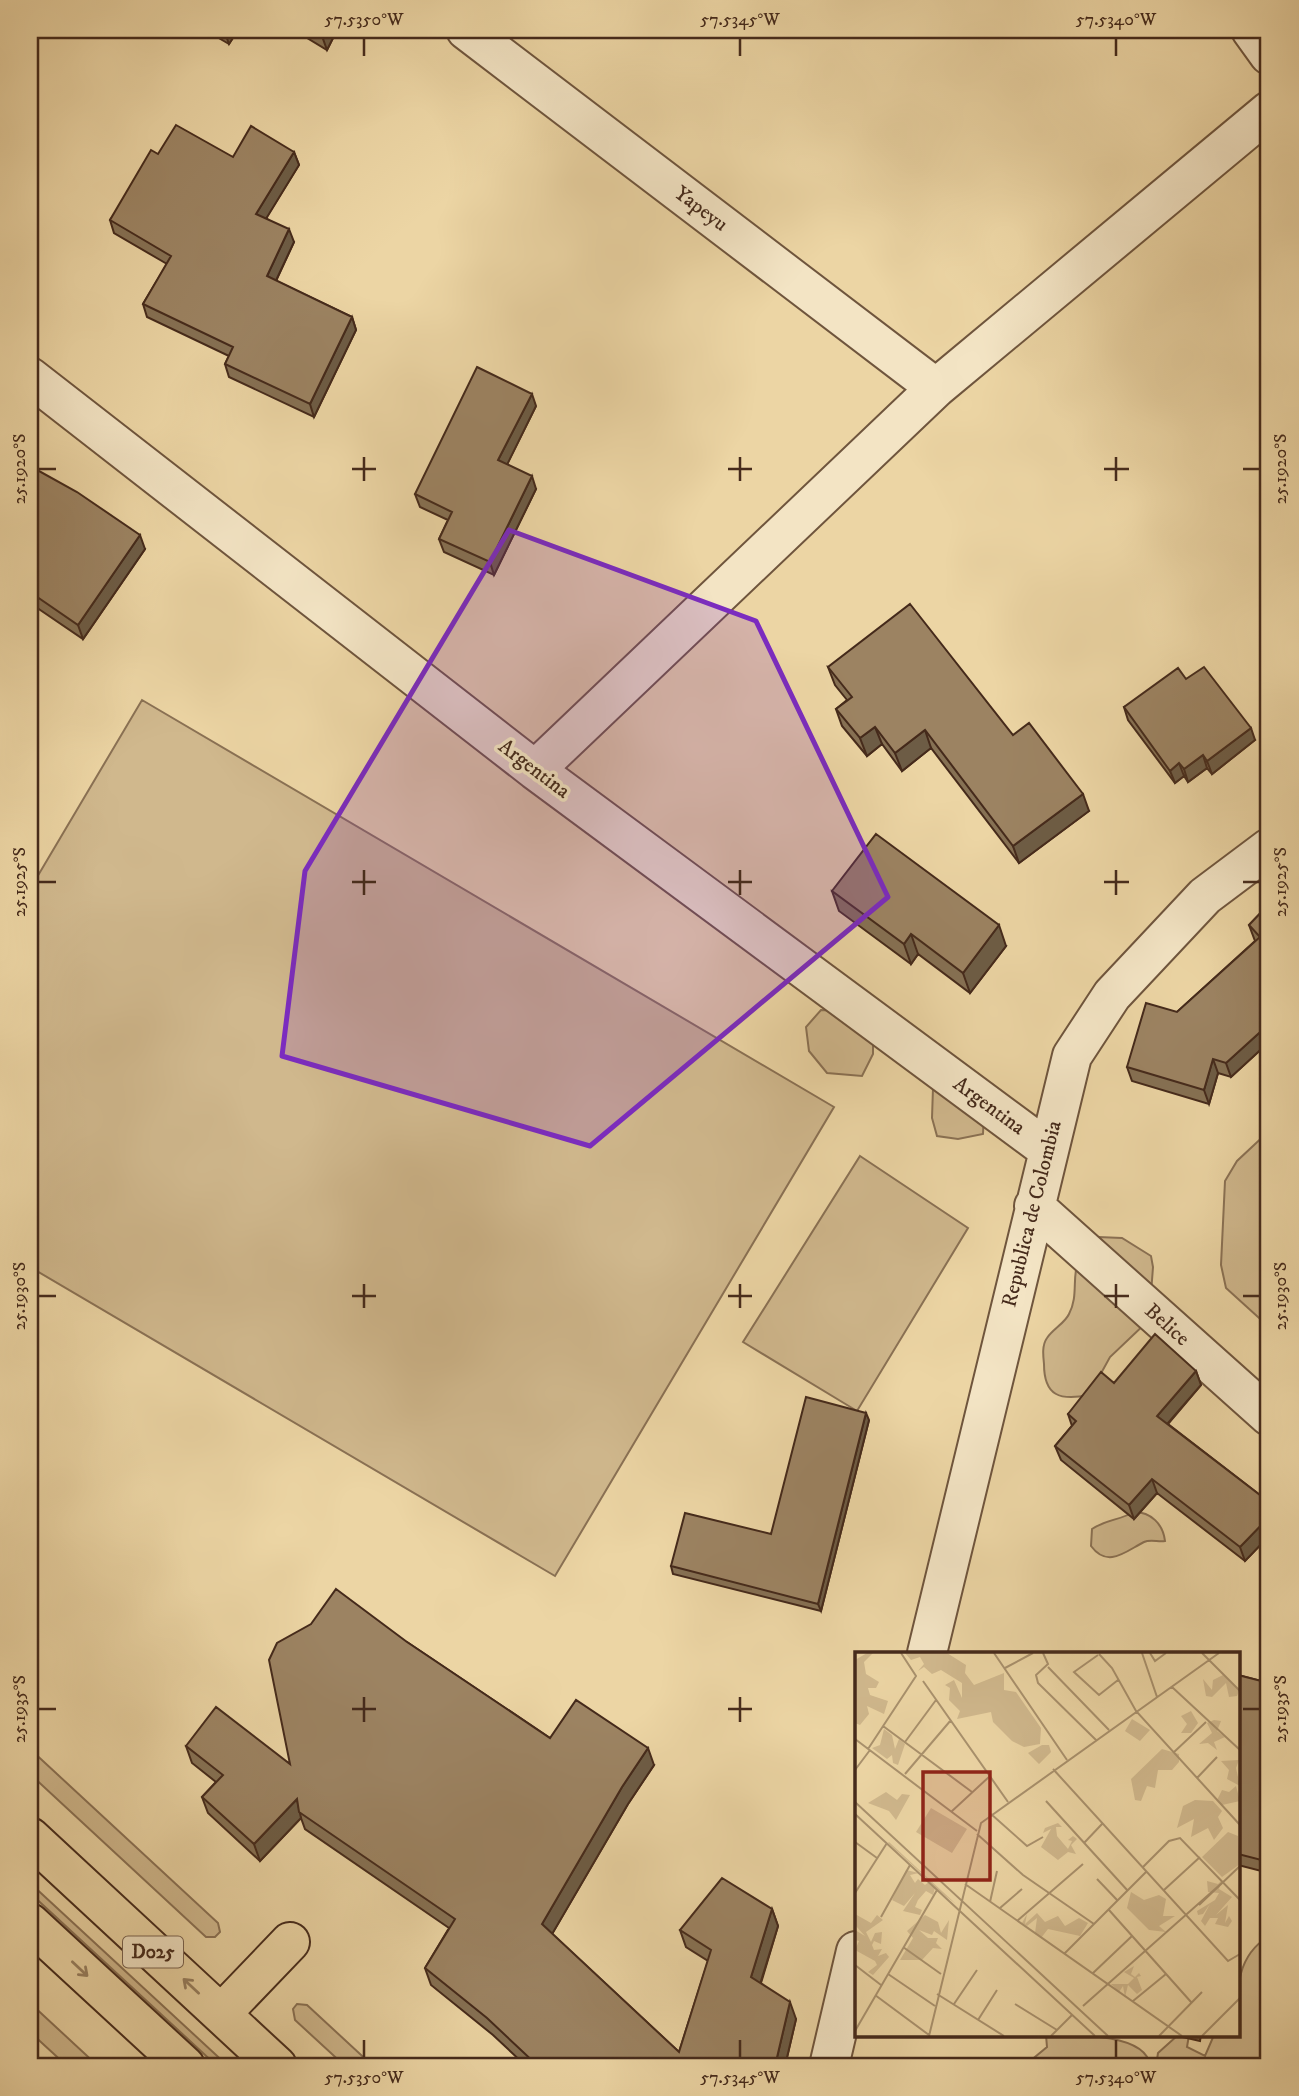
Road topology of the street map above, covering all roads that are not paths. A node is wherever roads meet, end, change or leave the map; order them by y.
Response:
1 (466, 30) edge
2 (1251, 30) edge
3 (1269, 55) edge
4 (1269, 111) edge
5 (30, 377) edge
6 (936, 388) junction
7 (535, 770) junction
8 (1269, 848) edge
9 (1047, 1149) junction
10 (1034, 1206) junction
11 (1269, 1416) edge
12 (927, 1652) edge
13 (30, 1837) edge
14 (30, 1923) edge
15 (290, 1942) dead end
16 (855, 1955) edge
17 (221, 2014) junction
18 (186, 2066) edge
19 (277, 2066) edge
20 (829, 2066) edge

1 - 6 street, Yapeyu
2 - 3 street
4 - 6 street
5 - 7 street, Argentina
6 - 7 street
7 - 9 street, Argentina
8 - 9 street, Republica de Colombia
9 - 10 street, Republica de Colombia
10 - 11 street, Belice
10 - 12 street, Republica de Colombia
17 -> 13 highway, D025
14 -> 18 highway, D025
15 - 17 highway
16 - 20 street
17 - 19 highway, D025

